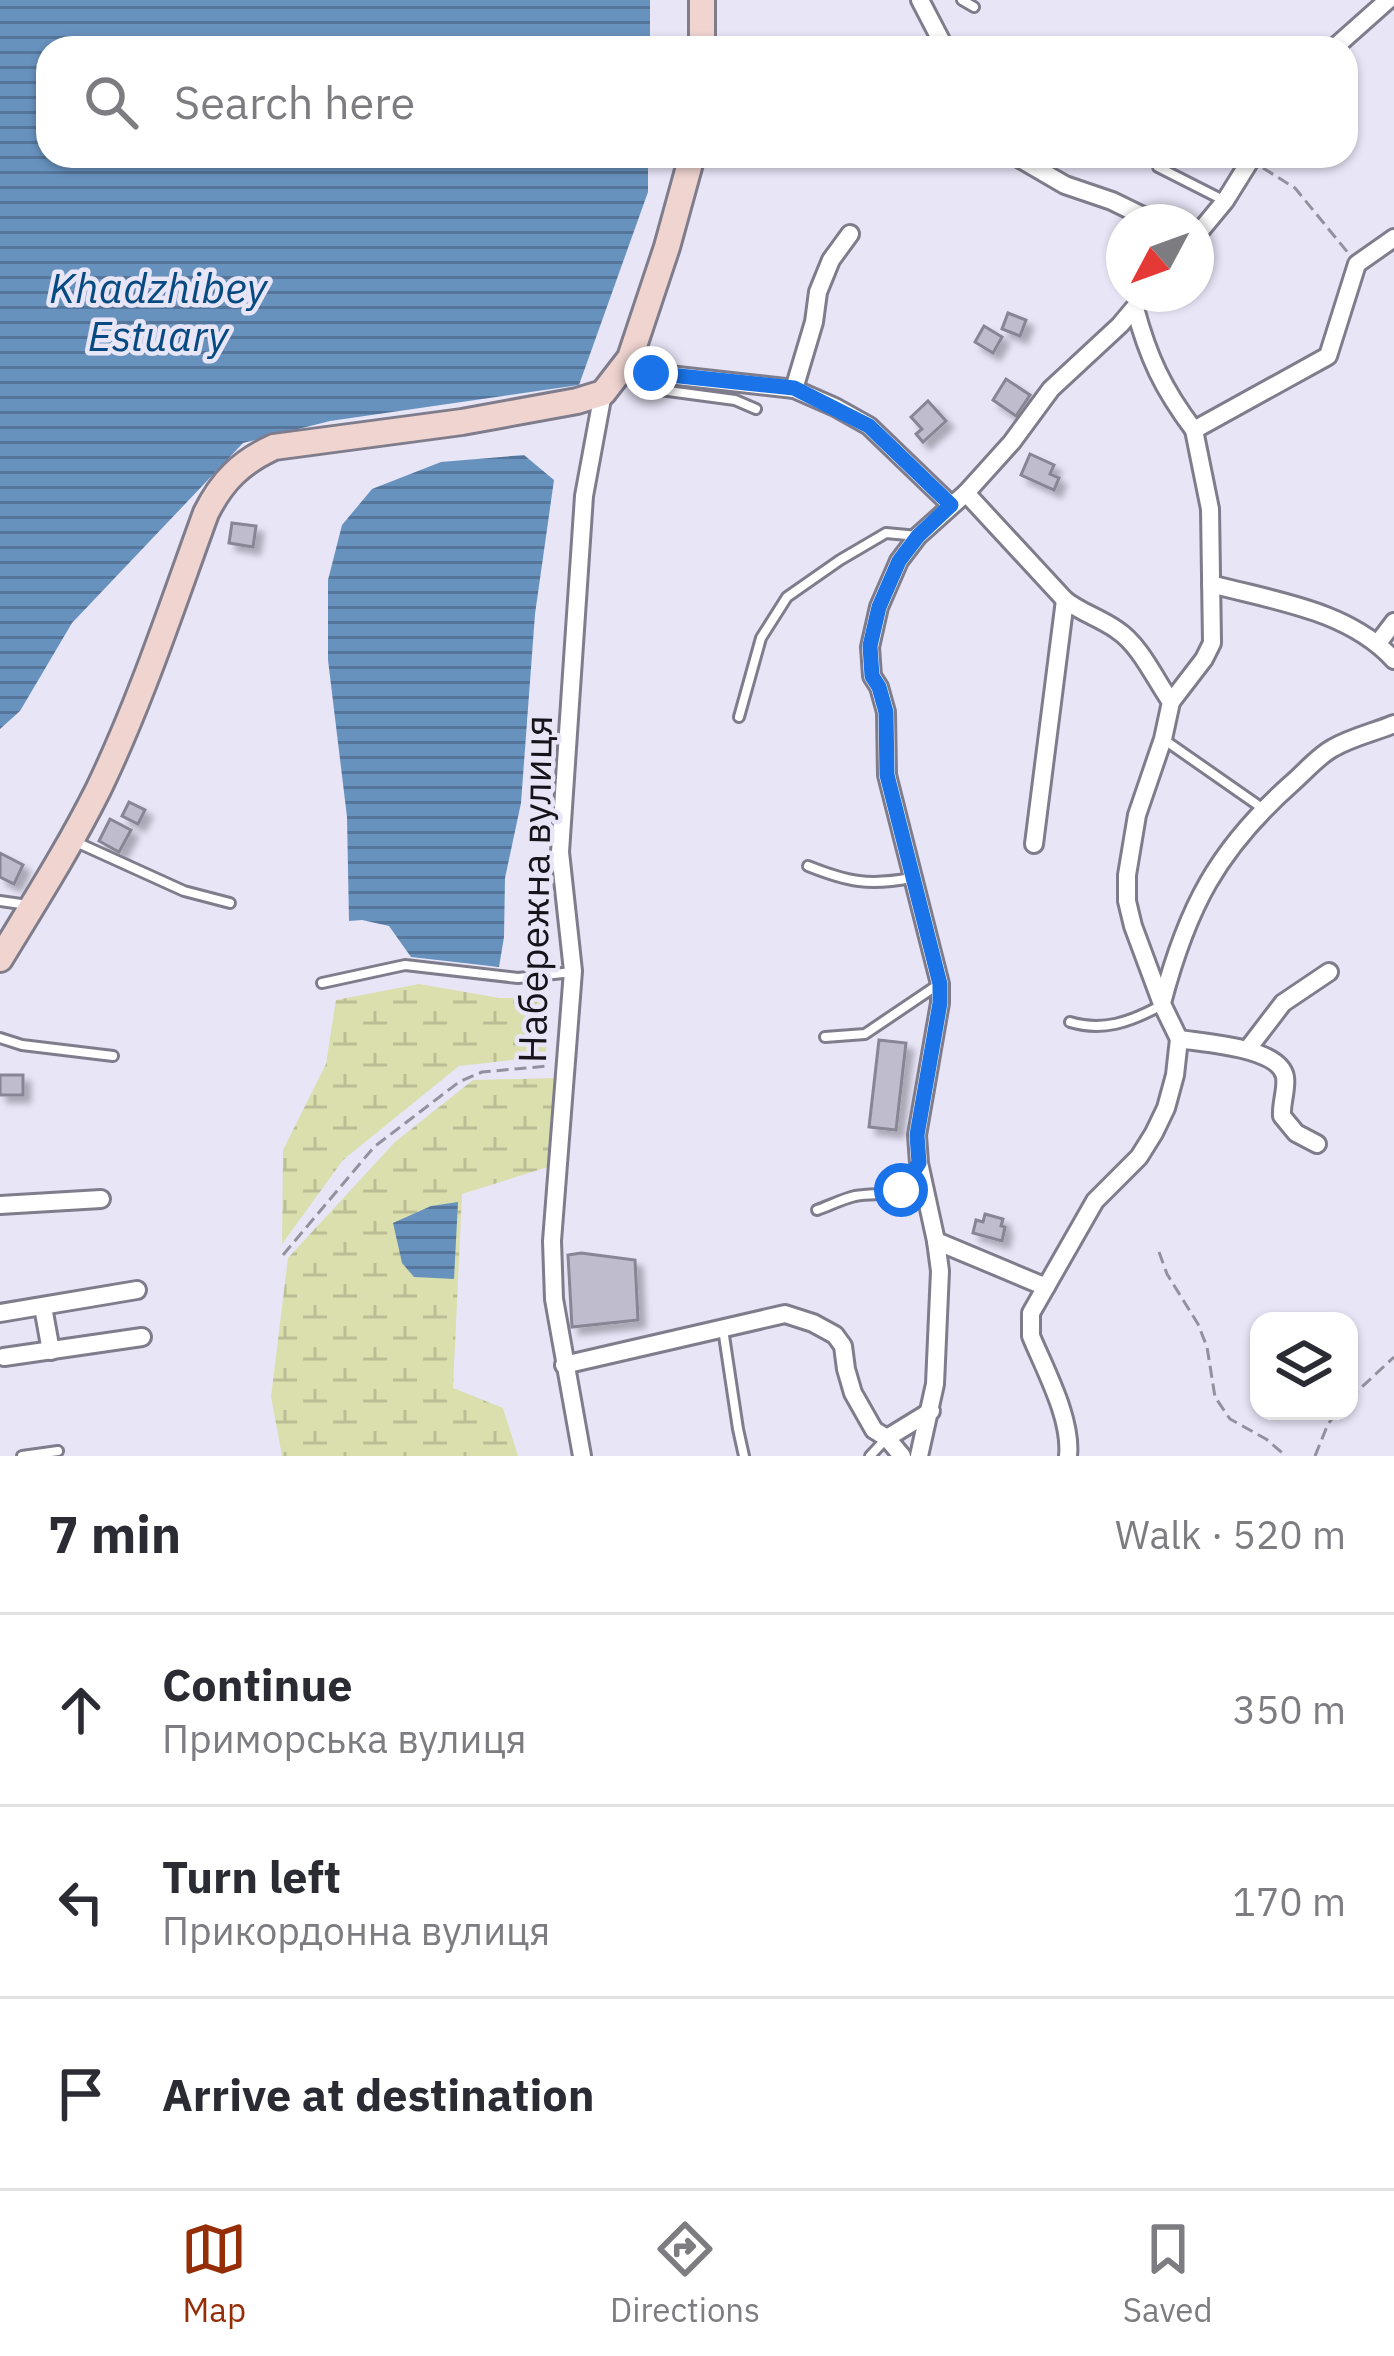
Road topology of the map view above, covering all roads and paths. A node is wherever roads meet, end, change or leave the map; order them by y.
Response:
1 (702, 0) edge
2 (920, 0) edge
3 (962, 0) edge
4 (1388, 0) edge
5 (974, 7) dead end
6 (702, 36) edge
7 (939, 36) edge
8 (1348, 36) edge
9 (689, 168) edge
10 (1035, 168) edge
11 (1160, 168) edge
12 (1246, 168) edge
13 (1266, 168) edge
14 (1225, 201) junction
15 (1118, 204) edge
16 (1214, 214) edge
17 (850, 234) dead end
18 (1394, 238) edge
19 (1358, 264) junction
20 (1129, 312) edge
21 (1142, 312) edge
22 (627, 363) junction
23 (794, 388) junction
24 (603, 393) junction
25 (756, 409) dead end
26 (1194, 430) junction
27 (959, 499) junction
28 (918, 536) junction
29 (1211, 584) junction
30 (1065, 600) junction
31 (1394, 622) edge
32 (1378, 643) junction
33 (1394, 660) edge
34 (1171, 702) junction
35 (739, 717) dead end
36 (1394, 724) edge
37 (1163, 739) junction
38 (1263, 809) junction
39 (72, 840) junction
40 (1034, 844) dead end
41 (808, 866) dead end
42 (914, 877) junction
43 (0, 901) edge
44 (230, 902) dead end
45 (32, 906) junction
46 (0, 958) edge
47 (573, 971) junction
48 (1329, 972) dead end
49 (322, 982) dead end
50 (940, 984) junction
51 (1162, 1004) junction
52 (1070, 1022) dead end
53 (825, 1037) dead end
54 (0, 1038) edge
55 (1178, 1039) junction
56 (1247, 1050) junction
57 (113, 1056) dead end
58 (568, 1065) junction
59 (1317, 1144) dead end
60 (919, 1163) junction
61 (101, 1199) dead end
62 (0, 1205) edge
63 (817, 1210) dead end
64 (936, 1240) junction
65 (1159, 1252) dead end
66 (283, 1255) dead end
67 (1046, 1287) junction
68 (137, 1290) dead end
69 (43, 1307) junction
70 (0, 1313) edge
71 (723, 1327) junction
72 (142, 1337) dead end
73 (51, 1351) junction
74 (4, 1357) dead end
75 (1394, 1357) edge
76 (564, 1365) junction
77 (1358, 1391) edge
78 (931, 1411) junction
79 (1331, 1420) edge
80 (887, 1438) junction
81 (58, 1450) dead end
82 (22, 1456) edge
83 (582, 1456) edge
84 (744, 1456) edge
85 (870, 1456) edge
86 (902, 1456) edge
87 (919, 1456) edge
88 (1068, 1456) edge
89 (1286, 1456) edge
90 (1315, 1456) edge

1 - 6 street
2 - 7 street
3 - 5 lane
4 - 8 street
9 - 22 street
10 - 15 street
11 - 14 lane
12 - 14 street
13 - 19 path
14 - 16 street
17 - 23 street
18 - 19 street
19 - 26 street
20 - 27 street
21 - 26 street
22 - 23 street
22 - 24 street
22 - 25 lane
23 - 27 street
24 - 39 street
24 - 47 street, Набережна вулиця
26 - 29 street
27 - 28 street
27 - 30 street
28 - 35 lane
28 - 42 street
29 - 32 street
29 - 34 street
30 - 34 street
30 - 40 street
31 - 32 street
32 - 33 street
34 - 37 street
36 - 38 street
37 - 38 lane
37 - 51 street
38 - 51 street
39 - 44 lane
39 - 45 street
41 - 42 lane
42 - 50 street
43 - 45 lane
45 - 46 street
47 - 49 lane
47 - 58 street, Набережна вулиця
48 - 56 street
50 - 53 lane
50 - 60 street
51 - 52 lane
51 - 55 street
54 - 57 lane
55 - 56 street
55 - 67 street
56 - 59 street
58 - 66 path
58 - 76 street, Набережна вулиця
60 - 63 lane
60 - 64 street
61 - 62 street
64 - 67 street
64 - 78 street
65 - 89 path
67 - 88 street
68 - 69 street
69 - 70 street
69 - 73 street
71 - 76 street
71 - 80 street
71 - 84 lane
72 - 73 street
73 - 74 street
75 - 77 path
76 - 83 street, Набережна вулиця
78 - 80 street
78 - 87 street
79 - 90 path
80 - 85 lane
80 - 86 street
81 - 82 lane

